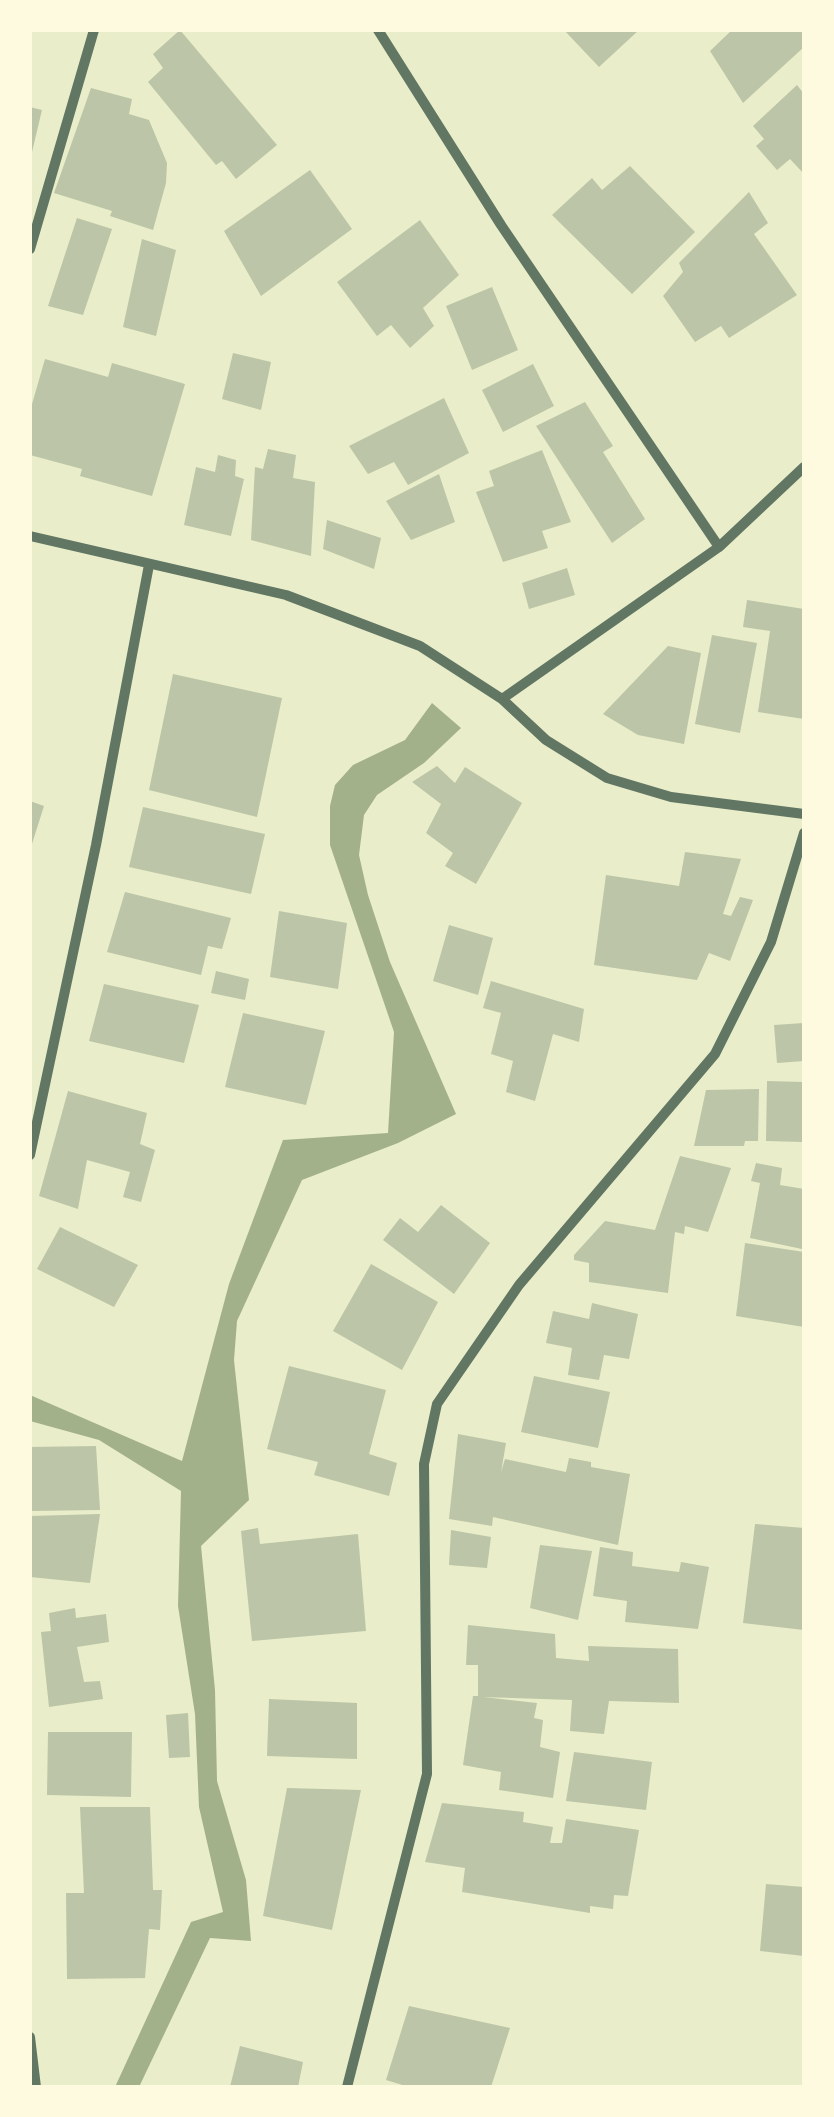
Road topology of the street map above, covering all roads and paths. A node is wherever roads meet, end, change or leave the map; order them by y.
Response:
1 (94, 30) edge
2 (378, 30) edge
3 (30, 249) edge
4 (804, 467) edge
5 (30, 536) edge
6 (719, 546) junction
7 (149, 564) junction
8 (502, 699) junction
9 (804, 814) edge
10 (804, 833) edge
11 (30, 1155) edge
12 (30, 2037) edge
13 (36, 2087) edge
14 (346, 2087) edge

1 - 3 street
2 - 6 street
4 - 6 street
5 - 7 street
6 - 8 street
7 - 8 street
7 - 11 street
8 - 9 street
10 - 14 street
12 - 13 street

